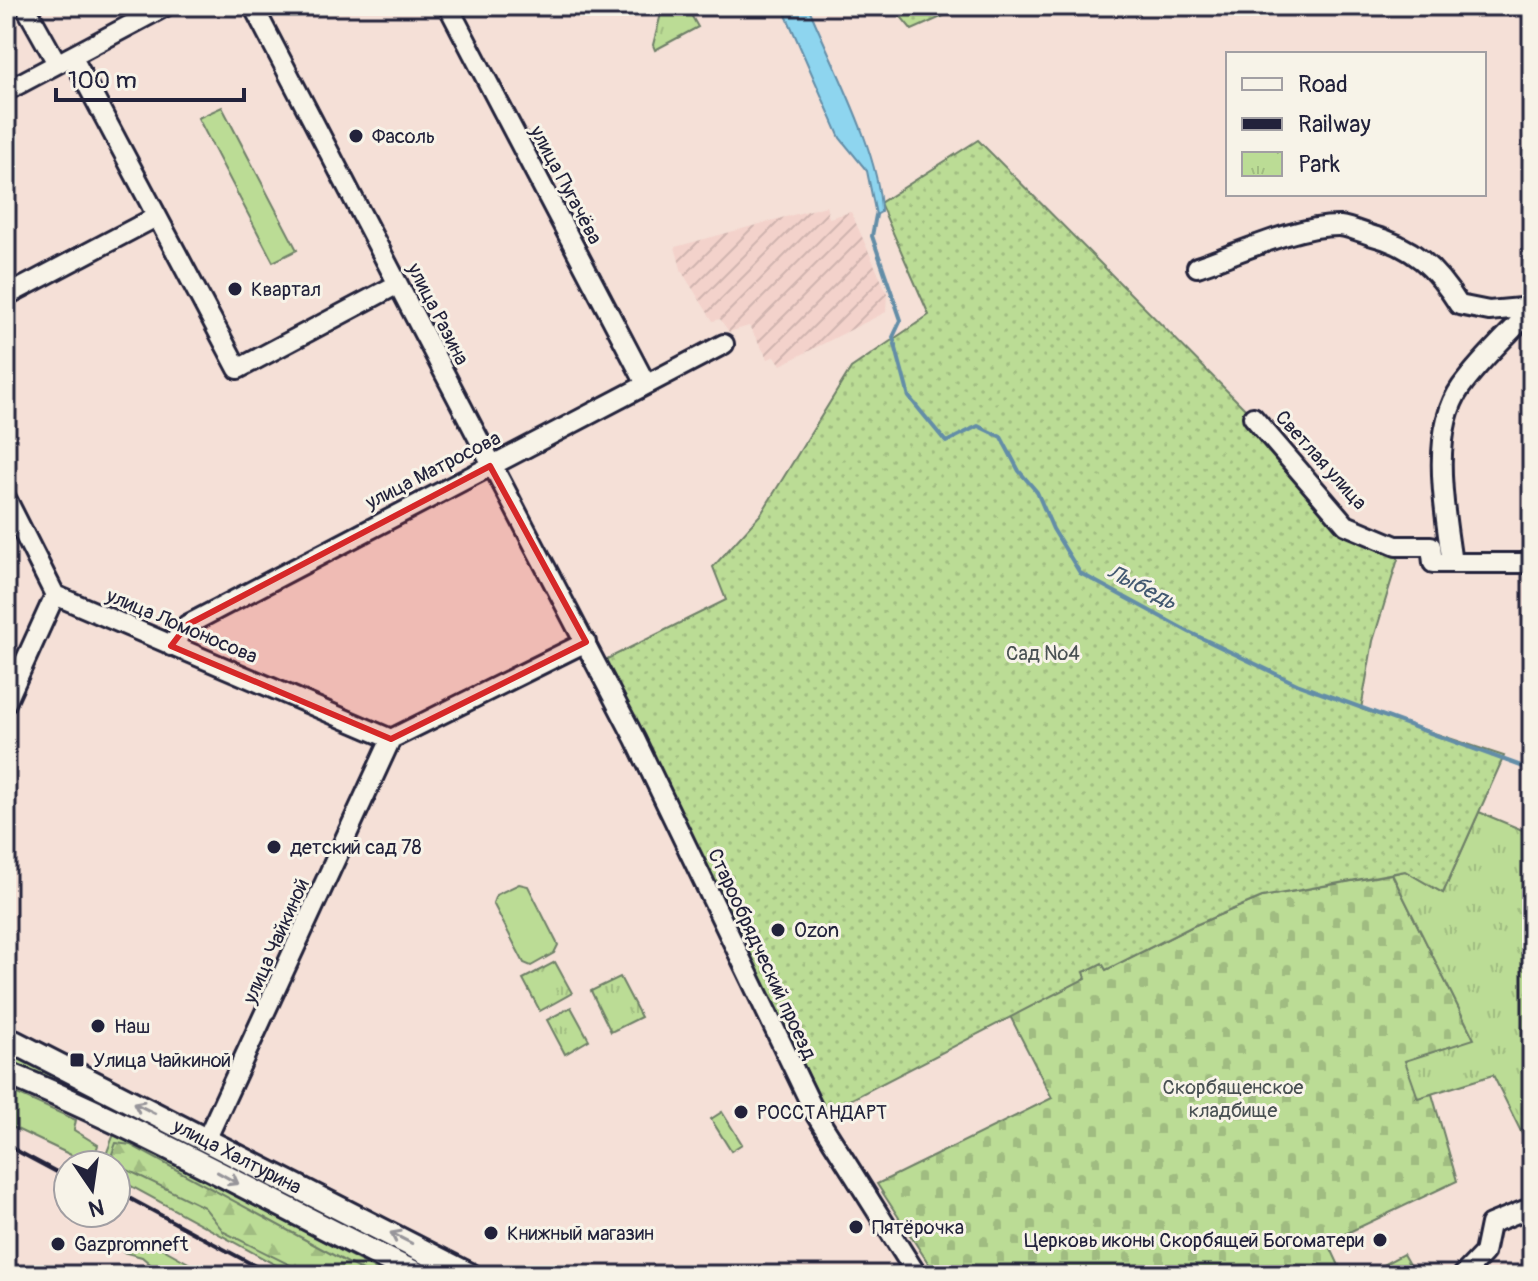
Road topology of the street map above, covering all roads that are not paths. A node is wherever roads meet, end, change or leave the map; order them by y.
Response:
1 (25, 6) edge
2 (166, 6) edge
3 (253, 6) edge
4 (448, 6) edge
5 (64, 59) junction
6 (6, 91) edge
7 (156, 217) junction
8 (1197, 267) dead end
9 (398, 284) junction
10 (6, 296) edge
11 (1532, 308) edge
12 (724, 344) dead end
13 (646, 384) junction
14 (1253, 417) dead end
15 (490, 466) junction
16 (6, 498) edge
17 (1452, 563) junction
18 (1532, 563) edge
19 (55, 595) junction
20 (586, 642) junction
21 (171, 646) junction
22 (6, 703) edge
23 (391, 739) junction
24 (6, 1038) edge
25 (6, 1073) edge
26 (207, 1138) junction
27 (1532, 1207) edge
28 (419, 1275) edge
29 (470, 1275) edge
30 (917, 1275) edge
31 (1463, 1275) edge

1 - 5 street
2 - 5 street
3 - 9 street, улица Разина
4 - 13 street, улица Пугачёва
5 - 6 street
5 - 7 street
7 - 9 street
7 - 10 street
8 - 11 street
9 - 15 street, улица Разина
11 - 17 street
12 - 13 street, улица Матросова
13 - 15 street, улица Матросова
14 - 17 street, Светлая улица
15 - 20 street, улица Разина
15 - 21 street, улица Матросова
16 - 19 street
17 - 18 street
19 - 21 street, улица Ломоносова
19 - 22 street
20 - 23 street
20 - 30 street, Старообрядческий проезд
21 - 23 street, улица Ломоносова
23 - 26 street, улица Чайкиной
26 -> 24 main road, улица Халтурина
25 -> 28 main road, улица Халтурина
29 -> 26 main road, улица Халтурина
27 - 31 street

